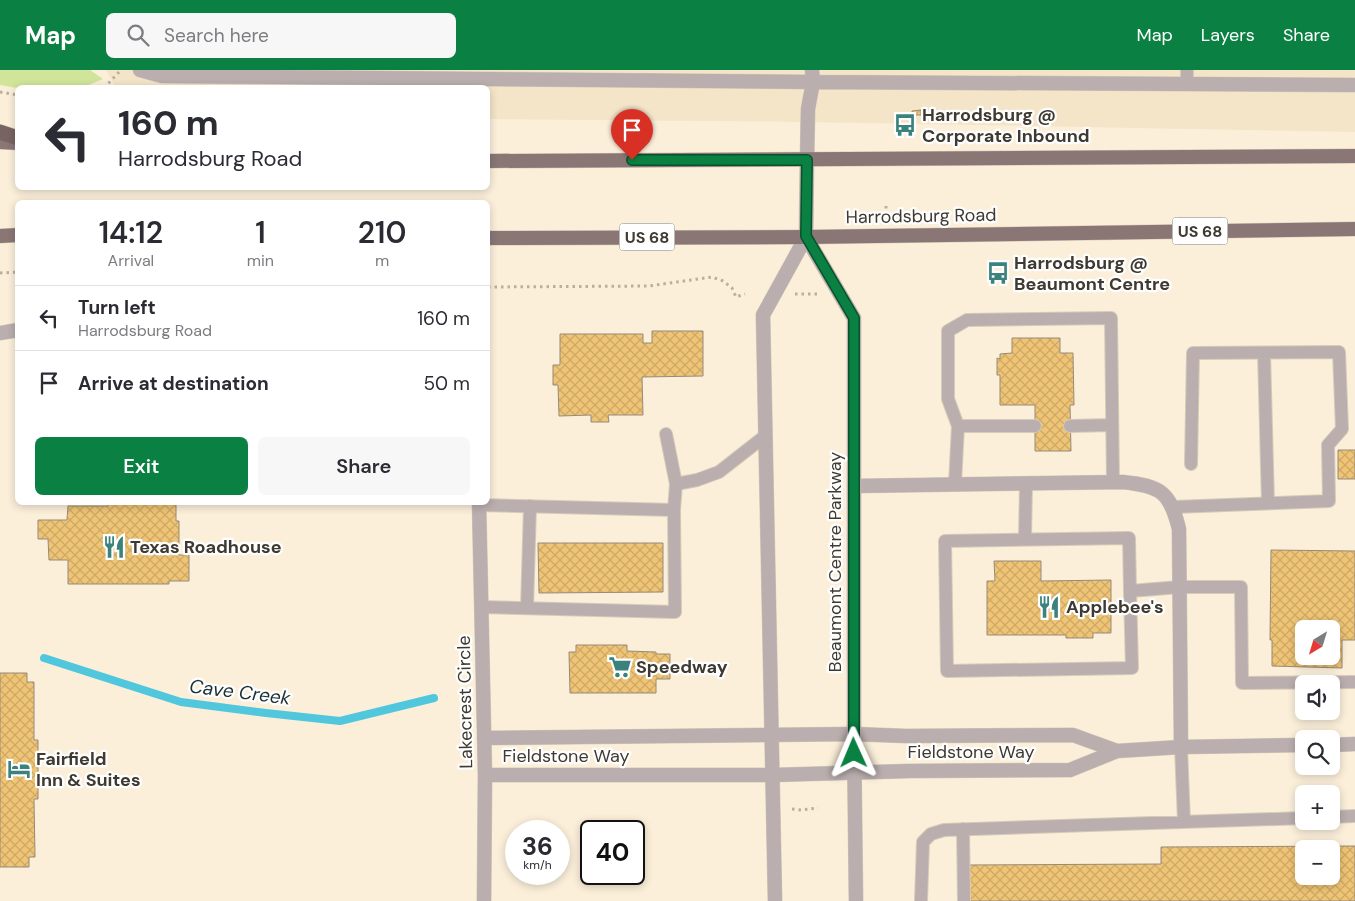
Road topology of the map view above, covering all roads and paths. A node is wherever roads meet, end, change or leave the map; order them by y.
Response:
1 (120, 70) edge
2 (140, 70) edge
3 (1187, 70) edge
4 (480, 74) edge
5 (812, 76) edge
6 (1186, 84) junction
7 (107, 85) edge
8 (1355, 85) edge
9 (0, 92) edge
10 (15, 94) edge
11 (0, 132) edge
12 (15, 137) edge
13 (0, 142) edge
14 (15, 143) edge
15 (1355, 156) edge
16 (807, 160) junction
17 (490, 161) edge
18 (886, 206) dead end
19 (886, 215) dead end
20 (1355, 228) edge
21 (15, 235) edge
22 (0, 236) edge
23 (806, 236) junction
24 (490, 238) edge
25 (15, 272) edge
26 (0, 273) edge
27 (490, 287) edge
28 (745, 294) dead end
29 (789, 294) dead end
30 (827, 294) dead end
31 (15, 331) edge
32 (0, 334) edge
33 (1264, 352) junction
34 (1112, 425) junction
35 (958, 426) junction
36 (1035, 426) dead end
37 (1070, 426) dead end
38 (666, 434) dead end
39 (765, 436) junction
40 (1191, 464) dead end
41 (1113, 482) junction
42 (1026, 483) junction
43 (676, 484) junction
44 (955, 484) junction
45 (854, 486) junction
46 (1268, 503) junction
47 (490, 504) edge
48 (479, 505) edge
49 (530, 506) junction
50 (1174, 507) junction
51 (674, 510) junction
52 (1025, 539) junction
53 (1180, 587) junction
54 (1130, 591) junction
55 (482, 607) junction
56 (528, 608) junction
57 (1355, 682) edge
58 (854, 734) junction
59 (772, 736) junction
60 (484, 738) junction
61 (1355, 744) edge
62 (1295, 745) edge
63 (1340, 745) edge
64 (1181, 747) junction
65 (1117, 752) junction
66 (855, 772) junction
67 (773, 774) junction
68 (485, 775) junction
69 (818, 808) dead end
70 (792, 809) dead end
71 (1355, 816) edge
72 (1340, 817) edge
73 (1295, 818) edge
74 (1184, 822) junction
75 (963, 829) junction
76 (484, 901) edge
77 (775, 901) edge
78 (856, 901) edge
79 (921, 901) edge
80 (964, 901) edge

1 - 7 path
2 - 4 street
3 - 6 lane
4 - 5 street
5 - 6 street
5 - 16 street
6 - 8 street
9 - 10 path
11 - 12 highway
13 - 14 main road
15 - 16 main road
16 - 17 main road
16 - 23 street
18 - 19 path
20 - 23 main road, Harrodsburg Road / US 68
21 - 22 main road
23 - 24 main road, Harrodsburg Road / US 68
23 - 39 street
23 - 45 street, Beaumont Centre Parkway
25 - 26 path
27 - 28 path
29 - 30 path
31 - 32 street
33 - 40 lane
33 - 46 lane
33 - 46 lane
34 - 35 lane
34 - 37 lane
34 - 41 lane
35 - 36 lane
35 - 44 lane
38 - 43 lane
39 - 43 lane
39 - 59 street
41 - 42 street
41 - 50 street
42 - 44 street
42 - 52 lane
43 - 51 lane
44 - 45 street
45 - 58 street, Beaumont Centre Parkway
46 - 50 lane
47 - 49 lane
48 - 55 street, Lakecrest Circle
49 - 51 lane
49 - 56 lane
50 - 53 street
51 - 56 lane
52 - 54 lane
52 - 54 lane
53 - 54 lane
53 - 57 lane
53 - 64 street
55 - 56 lane
55 - 60 street, Lakecrest Circle
58 - 59 street
58 - 65 street
58 - 66 street, Beaumont Centre Parkway
59 - 60 street
59 - 67 street
60 - 68 street, Lakecrest Circle
61 - 63 street
62 - 64 street, Fieldstone Way
64 - 65 street, Fieldstone Way
64 - 74 lane
65 - 66 street, Fieldstone Way
66 - 67 street, Fieldstone Way
66 - 78 street, Beaumont Centre Parkway
67 - 68 street, Fieldstone Way
67 - 77 street
68 - 76 street, Lakecrest Circle
69 - 70 path
71 - 72 lane
73 - 74 lane
74 - 75 lane
75 - 79 lane
75 - 80 lane

